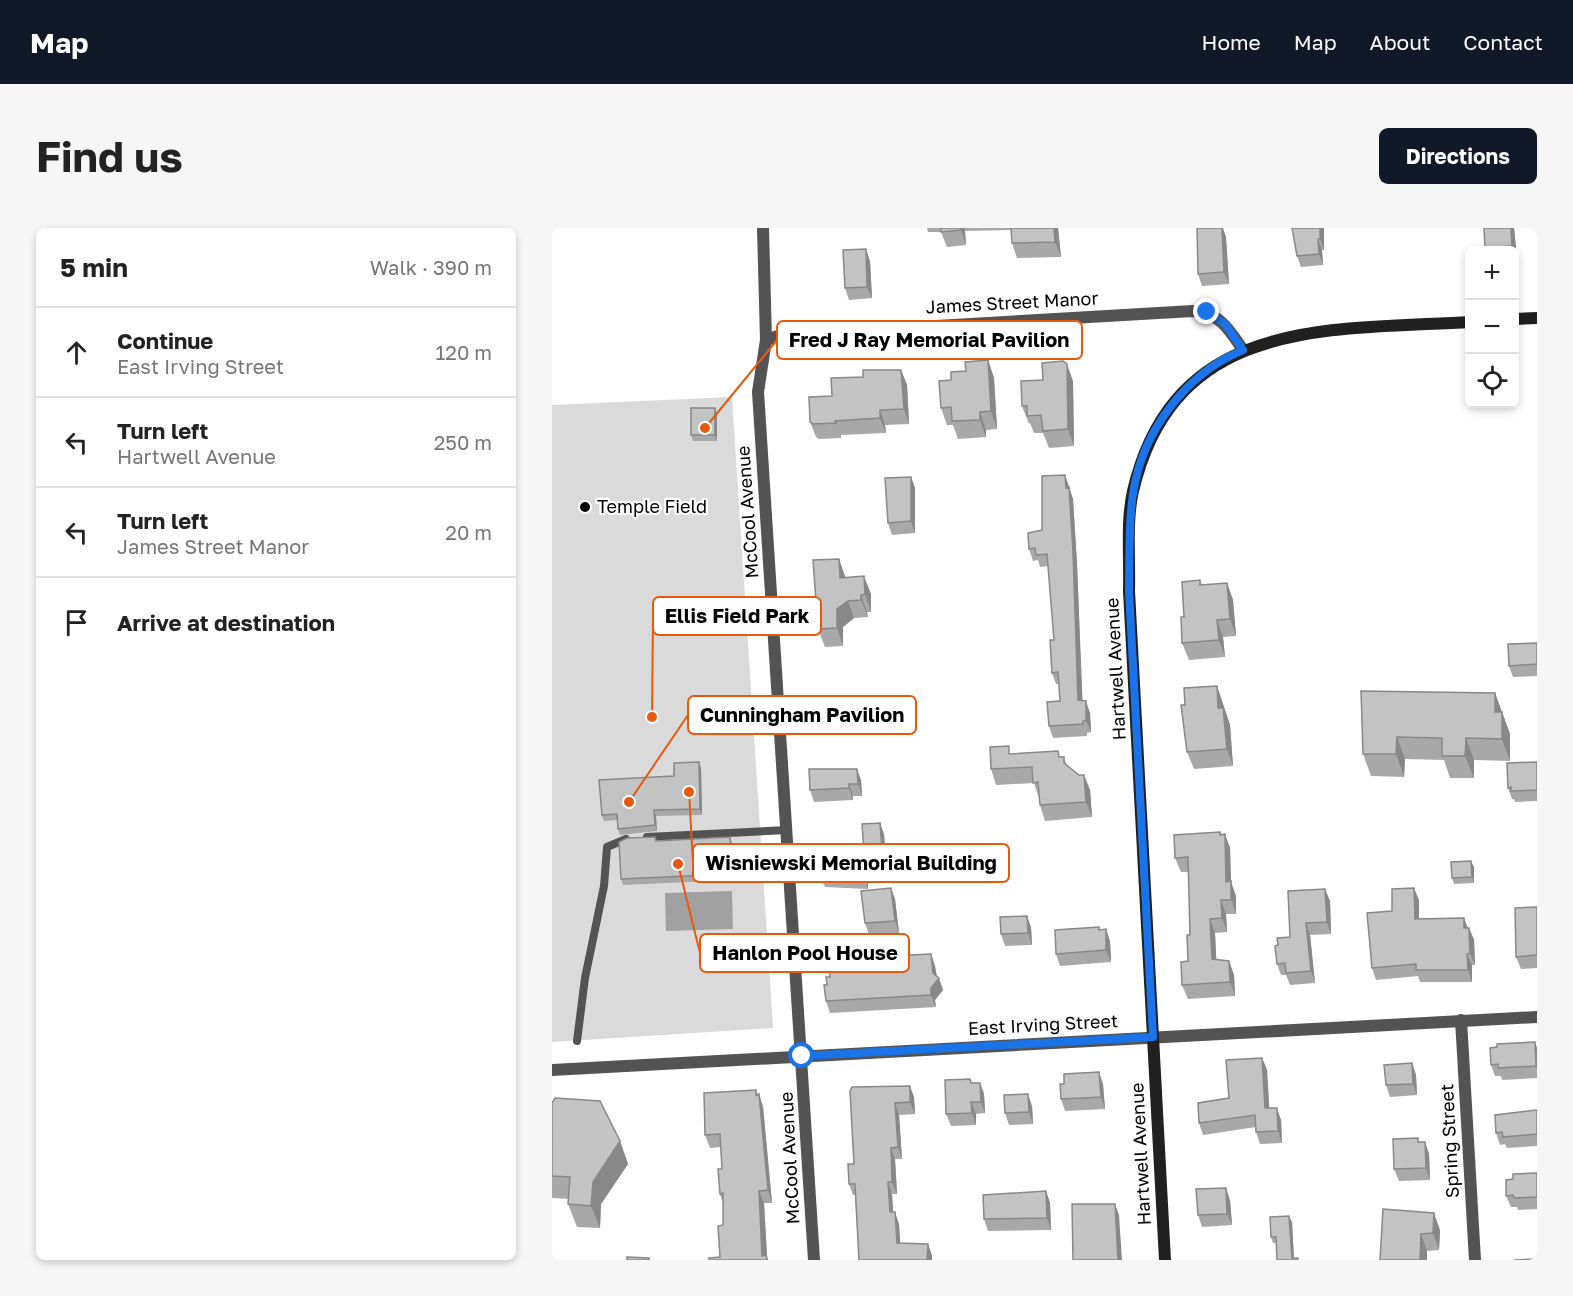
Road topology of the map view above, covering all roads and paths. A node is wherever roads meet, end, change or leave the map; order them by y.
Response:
1 (763, 228) edge
2 (1537, 318) edge
3 (1519, 319) edge
4 (1465, 322) edge
5 (766, 340) junction
6 (1243, 350) junction
7 (787, 830) junction
8 (1537, 1017) edge
9 (1461, 1020) junction
10 (1153, 1037) junction
11 (577, 1041) dead end
12 (802, 1056) junction
13 (552, 1070) edge
14 (814, 1260) edge
15 (1165, 1260) edge
16 (1475, 1260) edge

1 - 5 street, McCool Avenue
2 - 3 street
4 - 6 street, Hartwell Avenue
5 - 6 street, James Street Manor
5 - 7 street, McCool Avenue
6 - 10 street, Hartwell Avenue
7 - 11 lane
7 - 12 street, McCool Avenue
8 - 9 street, East Irving Street
9 - 10 street, East Irving Street
9 - 16 street, Spring Street
10 - 12 street, East Irving Street
10 - 15 street, Hartwell Avenue
12 - 13 street, East Irving Street
12 - 14 street, McCool Avenue

